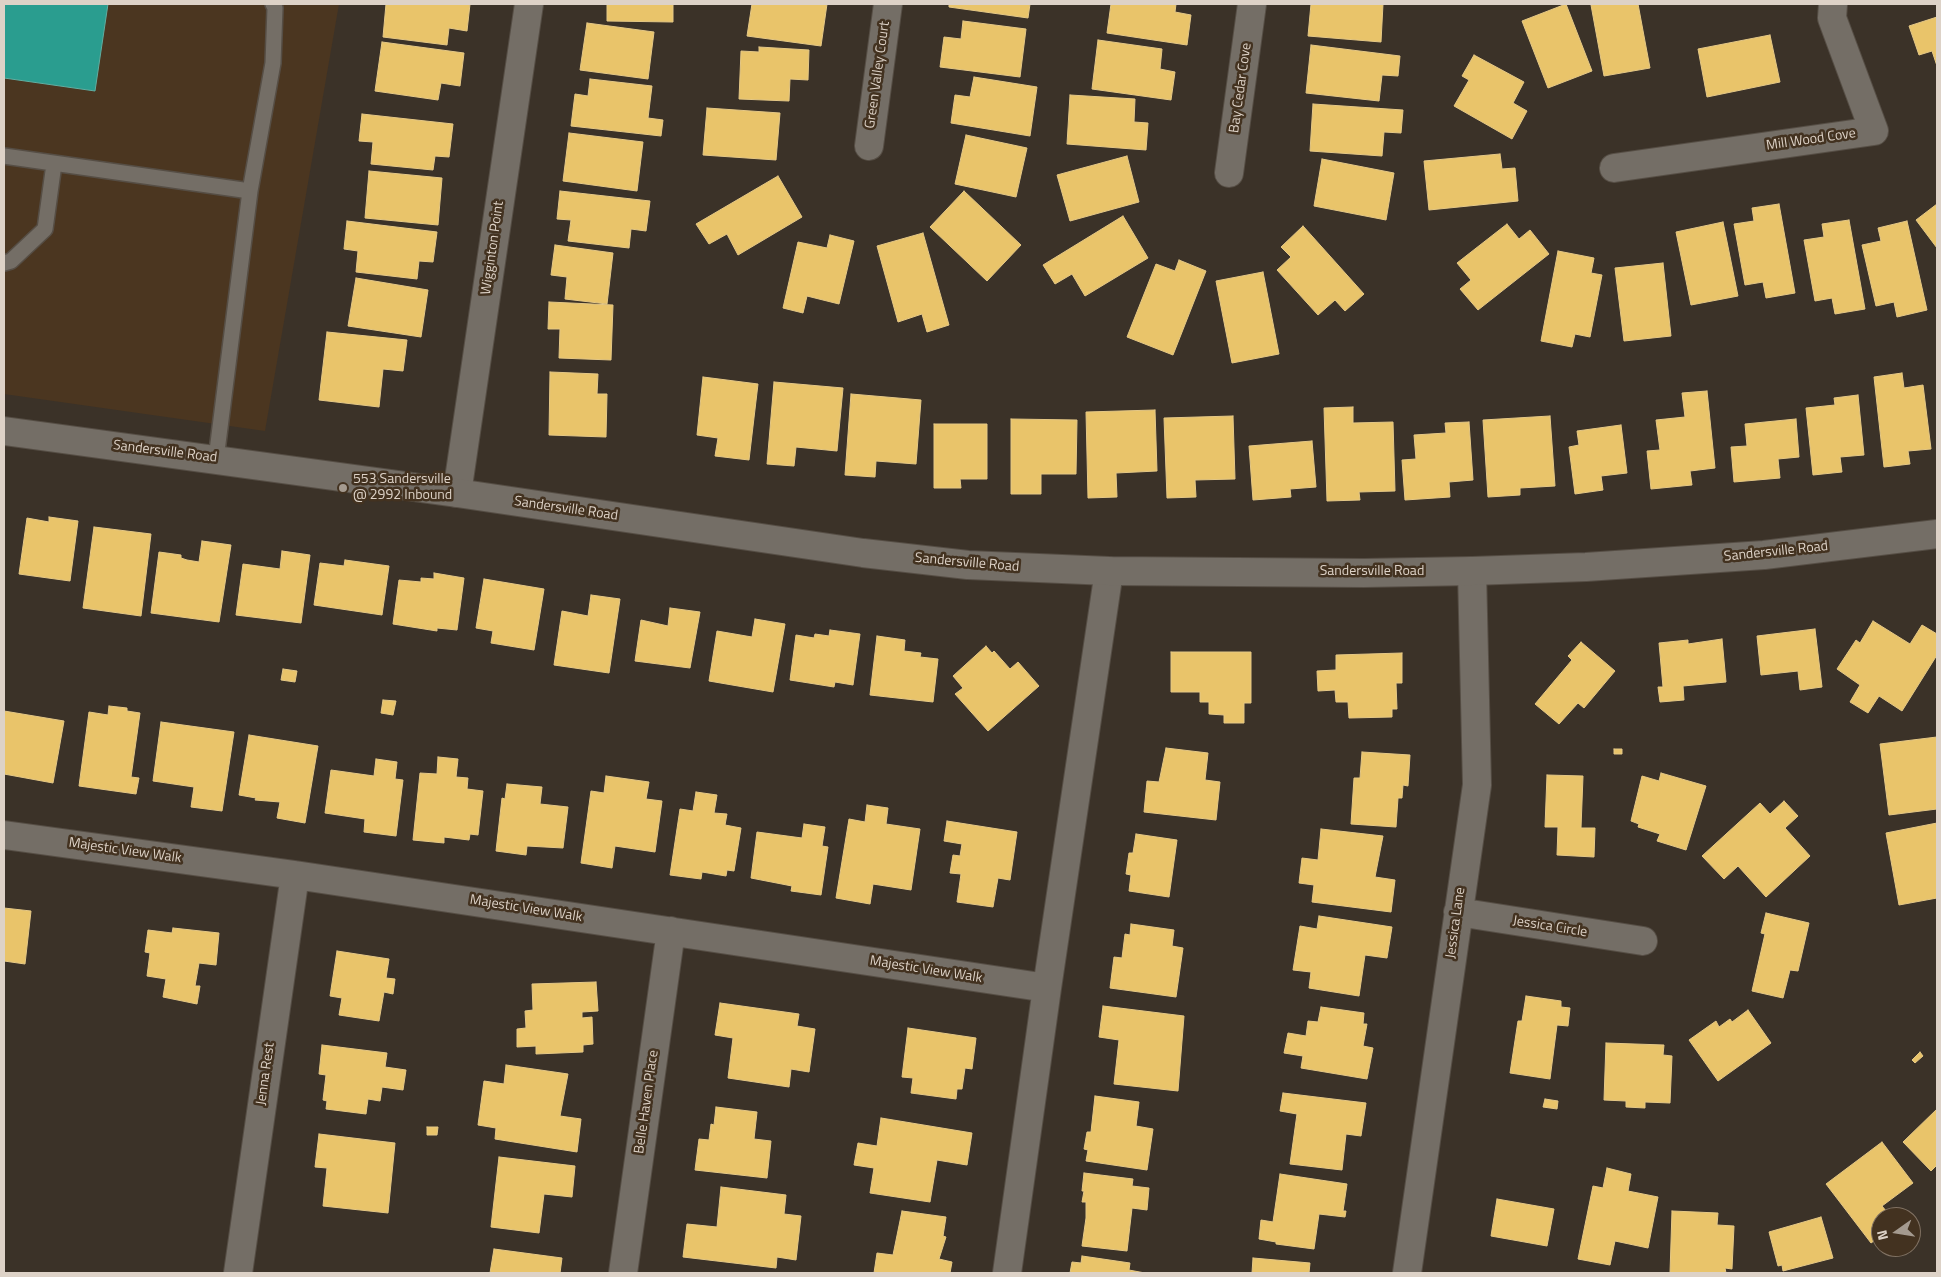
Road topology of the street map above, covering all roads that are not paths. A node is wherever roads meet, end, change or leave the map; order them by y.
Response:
1 (273, 4) edge
2 (529, 4) edge
3 (888, 4) edge
4 (1252, 4) edge
5 (1833, 4) edge
6 (869, 146) dead end
7 (4, 156) edge
8 (54, 164) junction
9 (1614, 168) dead end
10 (1229, 173) dead end
11 (250, 191) junction
12 (4, 263) edge
13 (4, 431) edge
14 (216, 459) junction
15 (457, 492) junction
16 (1937, 534) edge
17 (1109, 571) junction
18 (1472, 571) junction
19 (4, 835) edge
20 (295, 875) junction
21 (1458, 912) junction
22 (671, 931) junction
23 (1643, 942) dead end
24 (1047, 988) junction
25 (238, 1273) edge
26 (623, 1273) edge
27 (1007, 1273) edge
28 (1406, 1273) edge

1 - 11 lane
2 - 15 street, Wigginton Point
3 - 6 street, Green Valley Court
4 - 10 street, Bay Cedar Cove
5 - 9 street, Mill Wood Cove
7 - 8 lane
8 - 11 lane
8 - 12 lane
11 - 14 lane
13 - 14 street, Sandersville Road
14 - 15 street, Sandersville Road
15 - 17 street, Sandersville Road
16 - 18 street, Sandersville Road
17 - 18 street, Sandersville Road
17 - 24 street
18 - 21 street, Jessica Lane
19 - 20 street, Majestic View Walk
20 - 22 street, Majestic View Walk
20 - 25 street, Jenna Rest
21 - 23 street, Jessica Circle
21 - 28 street, Jessica Lane
22 - 24 street, Majestic View Walk
22 - 26 street, Belle Haven Place
24 - 27 street

